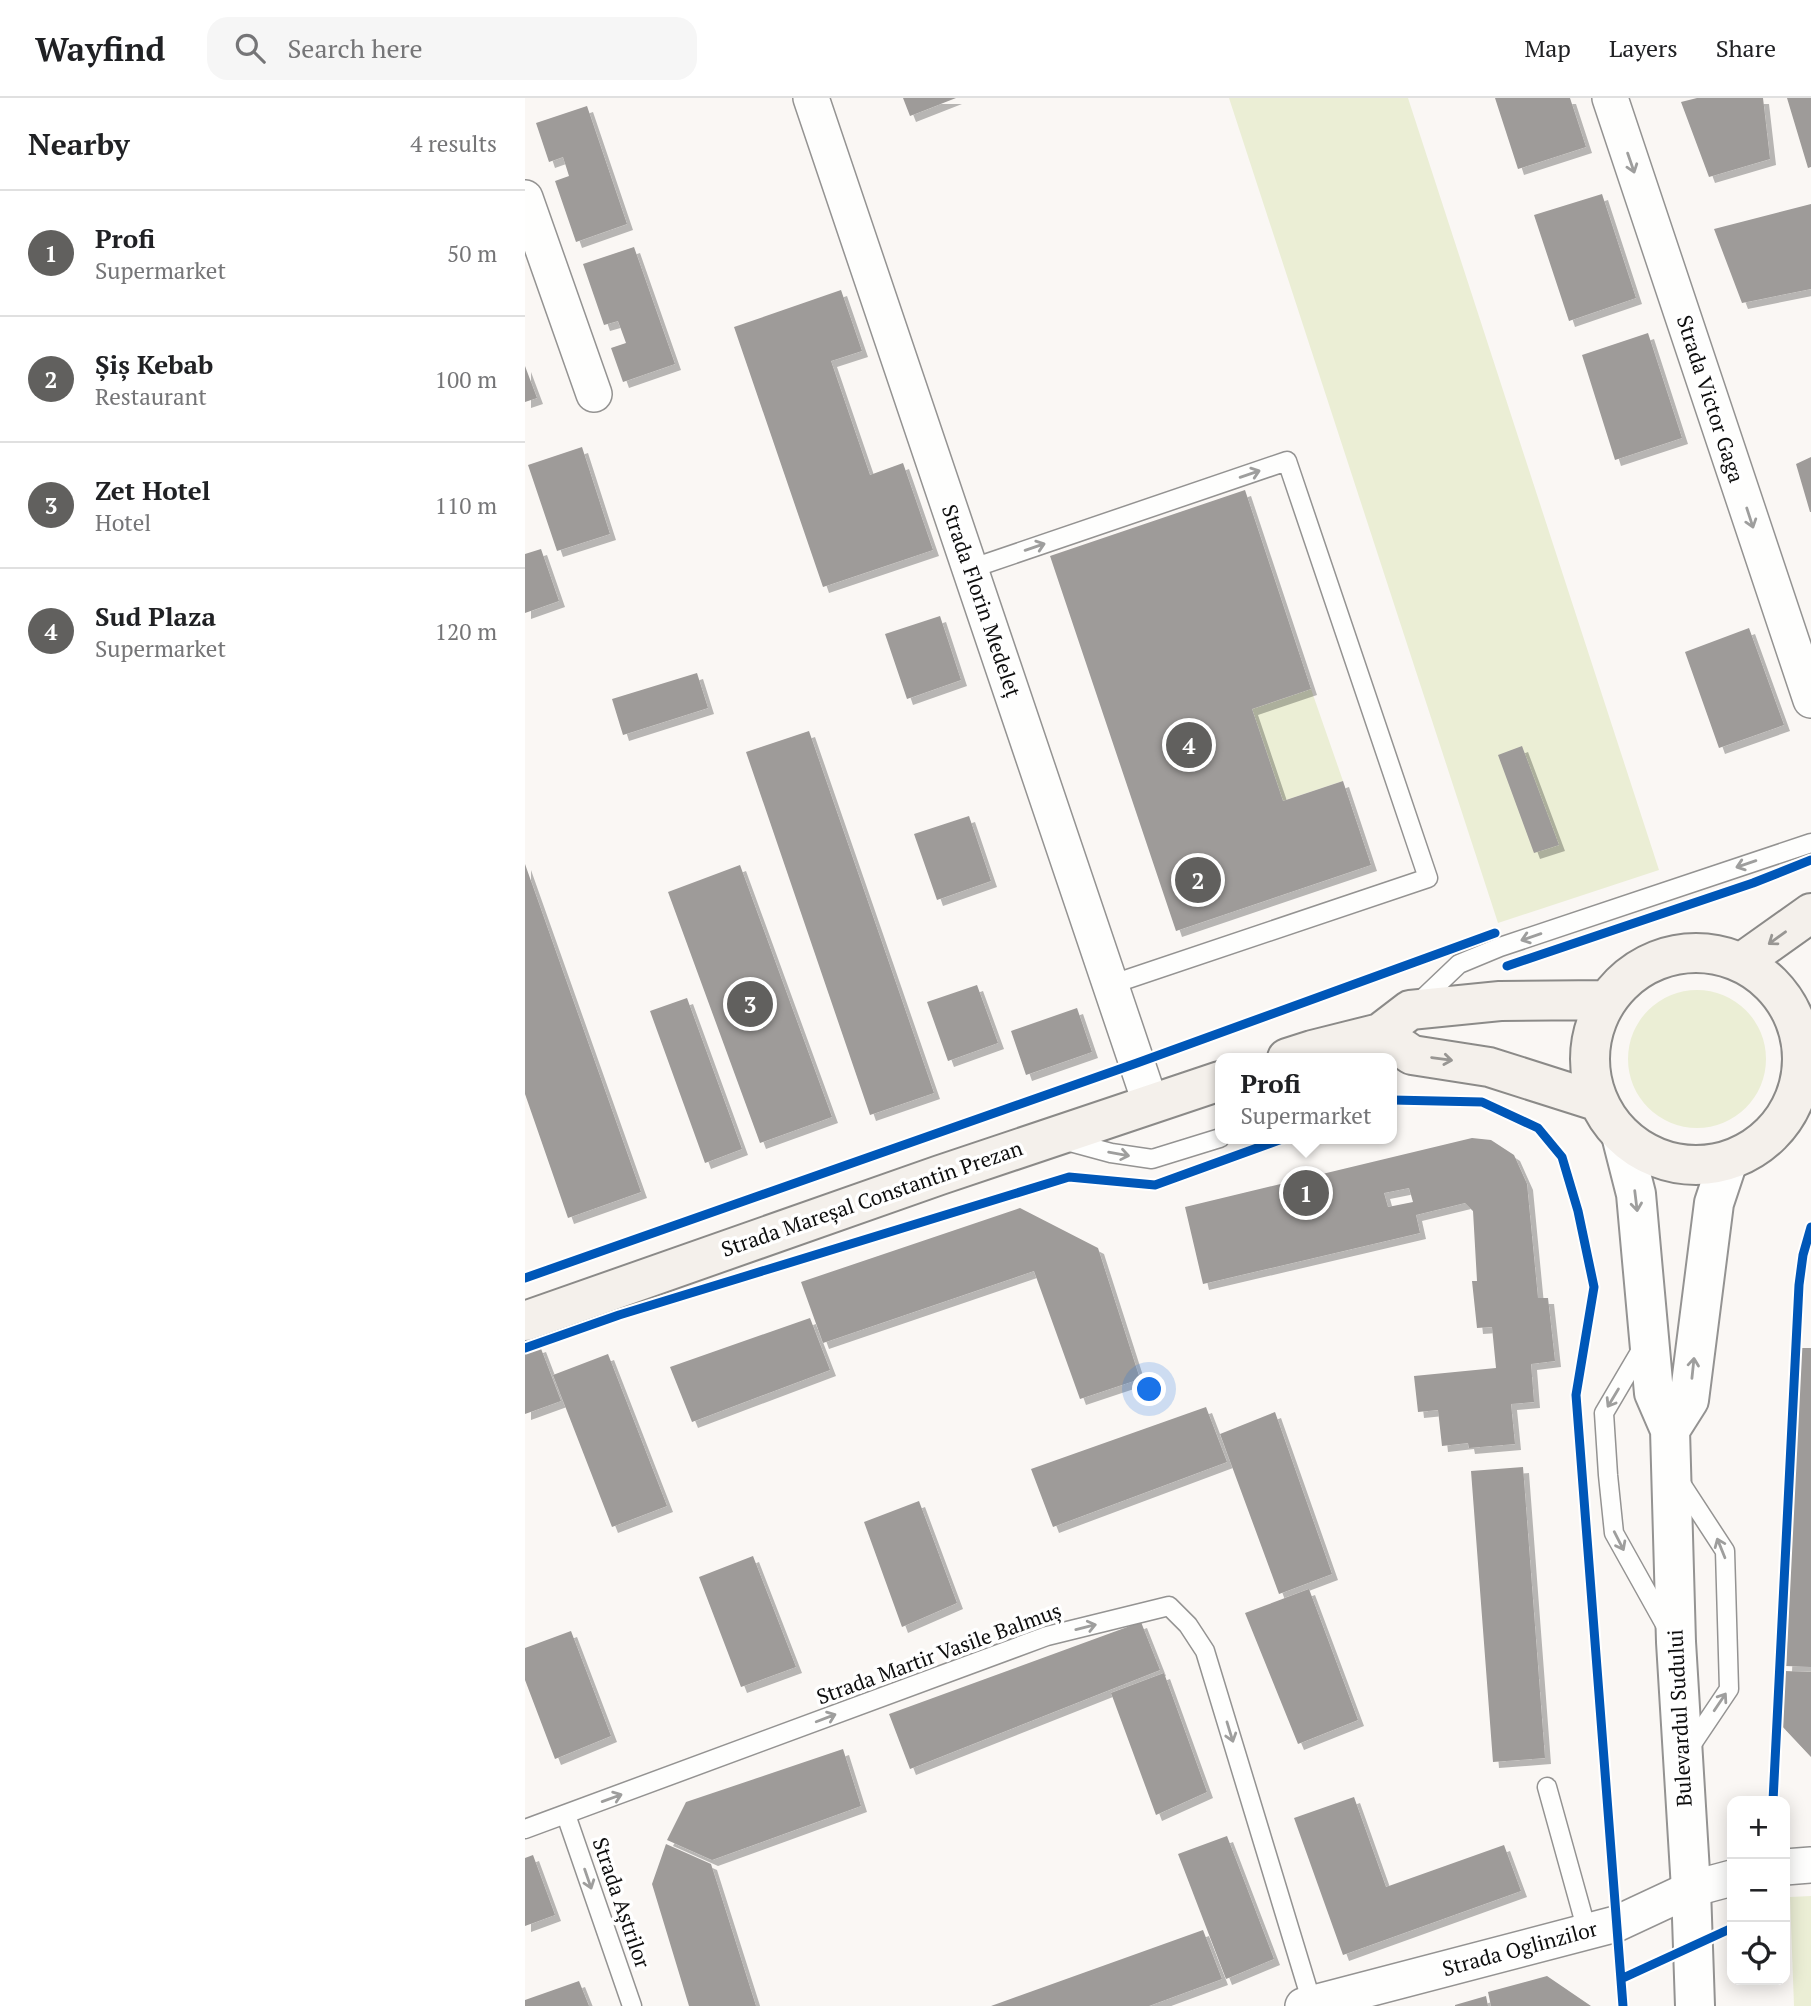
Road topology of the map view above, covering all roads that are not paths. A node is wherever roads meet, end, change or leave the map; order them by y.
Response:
1 (811, 98) edge
2 (1610, 98) edge
3 (525, 198) edge
4 (594, 394) dead end
5 (970, 569) junction
6 (1811, 700) edge
7 (1811, 843) edge
8 (1811, 913) edge
9 (1742, 962) junction
10 (1110, 985) junction
11 (1607, 1000) junction
12 (1410, 1010) junction
13 (1804, 1015) edge
14 (1381, 1033) junction
15 (1336, 1050) edge
16 (1318, 1053) edge
17 (1215, 1083) edge
18 (1599, 1102) junction
19 (1151, 1105) junction
20 (1621, 1135) junction
21 (1052, 1137) junction
22 (1215, 1140) edge
23 (1728, 1161) junction
24 (525, 1321) edge
25 (1648, 1339) junction
26 (1669, 1447) junction
27 (1676, 1642) junction
28 (1682, 1759) junction
29 (1547, 1787) dead end
30 (566, 1815) junction
31 (525, 1829) edge
32 (1811, 1865) edge
33 (1790, 1867) edge
34 (1727, 1879) edge
35 (1691, 1889) junction
36 (1587, 1931) junction
37 (1308, 2004) edge
38 (632, 2006) edge
39 (1695, 2006) edge

1 - 5 street, Strada Florin Medeleț
2 -> 6 street, Strada Victor Gaga
3 - 4 street
5 - 10 street, Strada Florin Medeleț
5 -> 10 lane
7 -> 12 lane
8 -> 9 main road
9 - 11 main road
9 - 13 main road
10 - 19 street, Strada Florin Medeleț
11 - 12 main road
11 - 18 main road
12 - 14 main road
13 - 23 main road
14 - 15 main road
14 -> 18 main road
15 - 16 main road
17 - 19 main road, Strada Mareșal Constantin Prezan
18 - 20 main road
19 - 21 main road, Strada Mareșal Constantin Prezan
20 - 23 main road
20 -> 25 street, Bulevardul Sudului
21 -> 22 lane
21 - 24 main road, Strada Mareșal Constantin Prezan
26 -> 23 street
25 - 26 street, Bulevardul Sudului
25 -> 27 lane
26 - 27 street, Bulevardul Sudului
28 -> 26 lane
27 - 28 street, Bulevardul Sudului
28 - 35 street, Bulevardul Sudului
29 - 36 lane
30 - 31 lane, Strada Martir Vasile Balmuș
30 -> 37 lane, Strada Martir Vasile Balmuș
30 -> 38 lane, Strada Aștrilor
32 - 33 street
34 - 35 street, Strada Oglinzilor
35 - 36 street, Strada Oglinzilor
35 - 39 street, Bulevardul Sudului
36 - 37 street, Strada Oglinzilor

